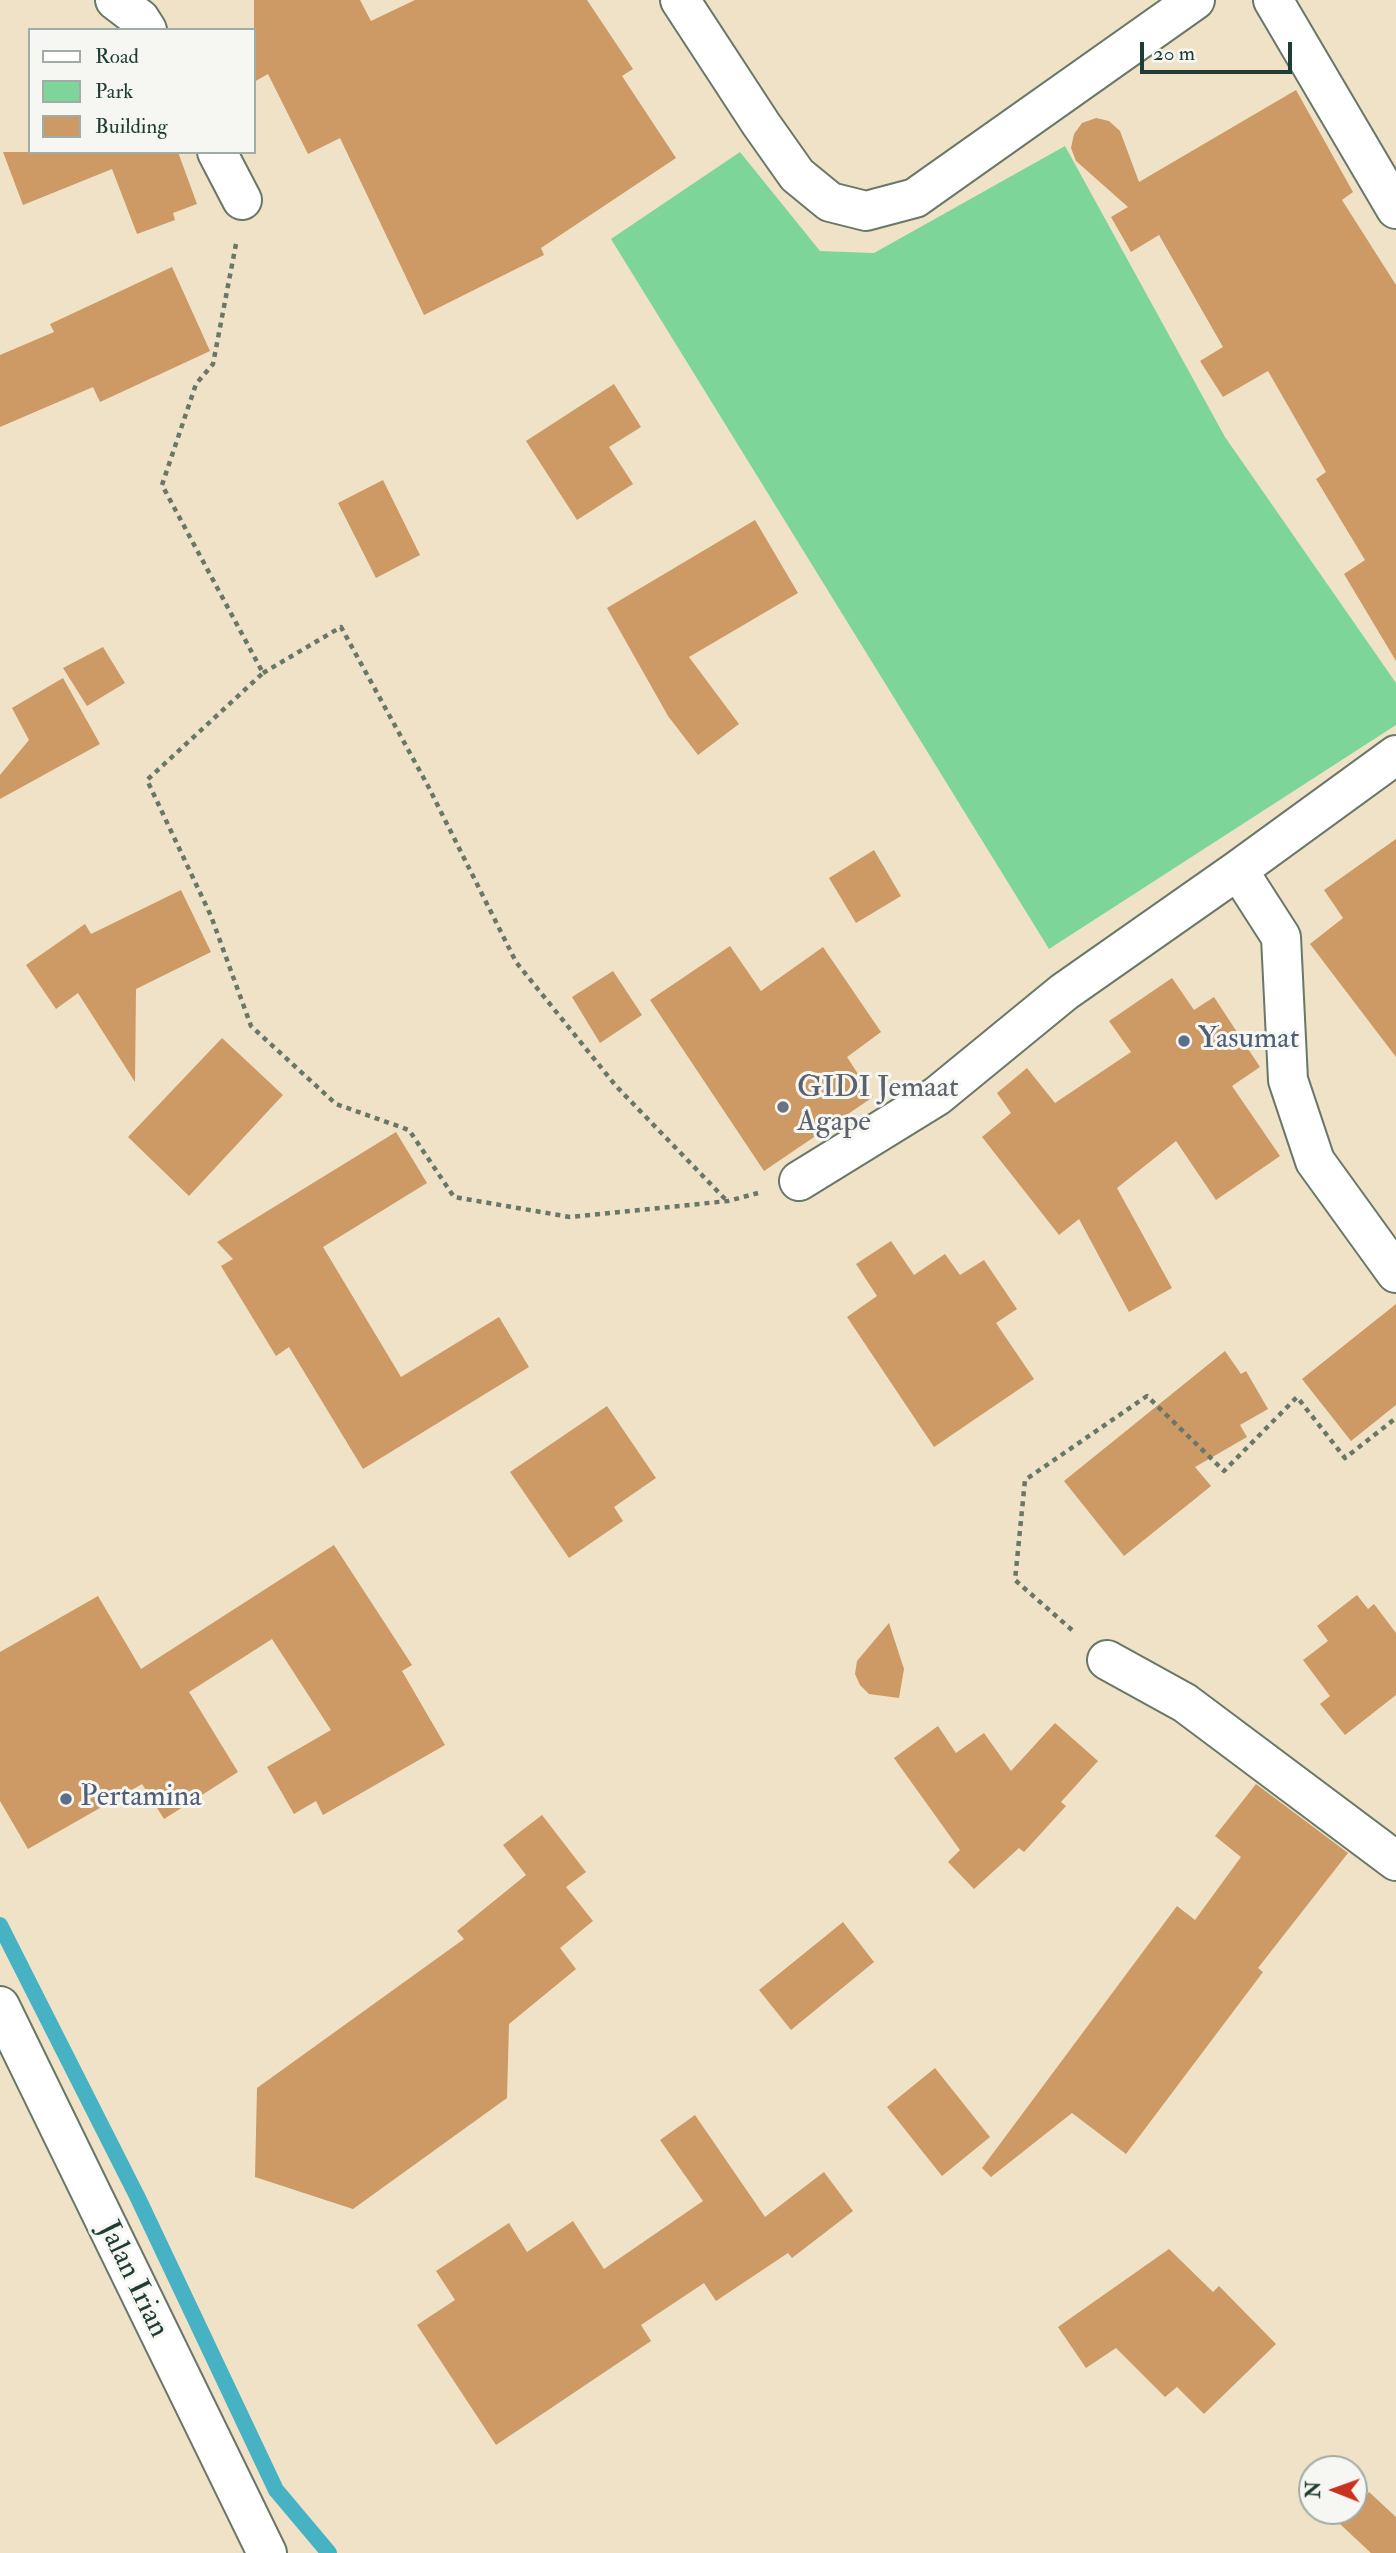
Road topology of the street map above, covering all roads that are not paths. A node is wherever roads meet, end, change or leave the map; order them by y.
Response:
1 (115, 0) edge
2 (680, 0) edge
3 (1195, 0) edge
4 (1273, 0) edge
5 (146, 28) edge
6 (218, 154) edge
7 (242, 200) road end
8 (1396, 209) edge
9 (1396, 755) edge
10 (1238, 870) junction
11 (799, 1181) road end
12 (1396, 1273) edge
13 (1107, 1660) road end
14 (1396, 1861) edge
15 (0, 2006) edge
16 (267, 2553) edge

1 - 5 street
2 - 3 street
4 - 8 street
6 - 7 street
9 - 10 street
10 - 11 street
10 - 12 street
13 - 14 street
15 - 16 street, Jalan Irian

